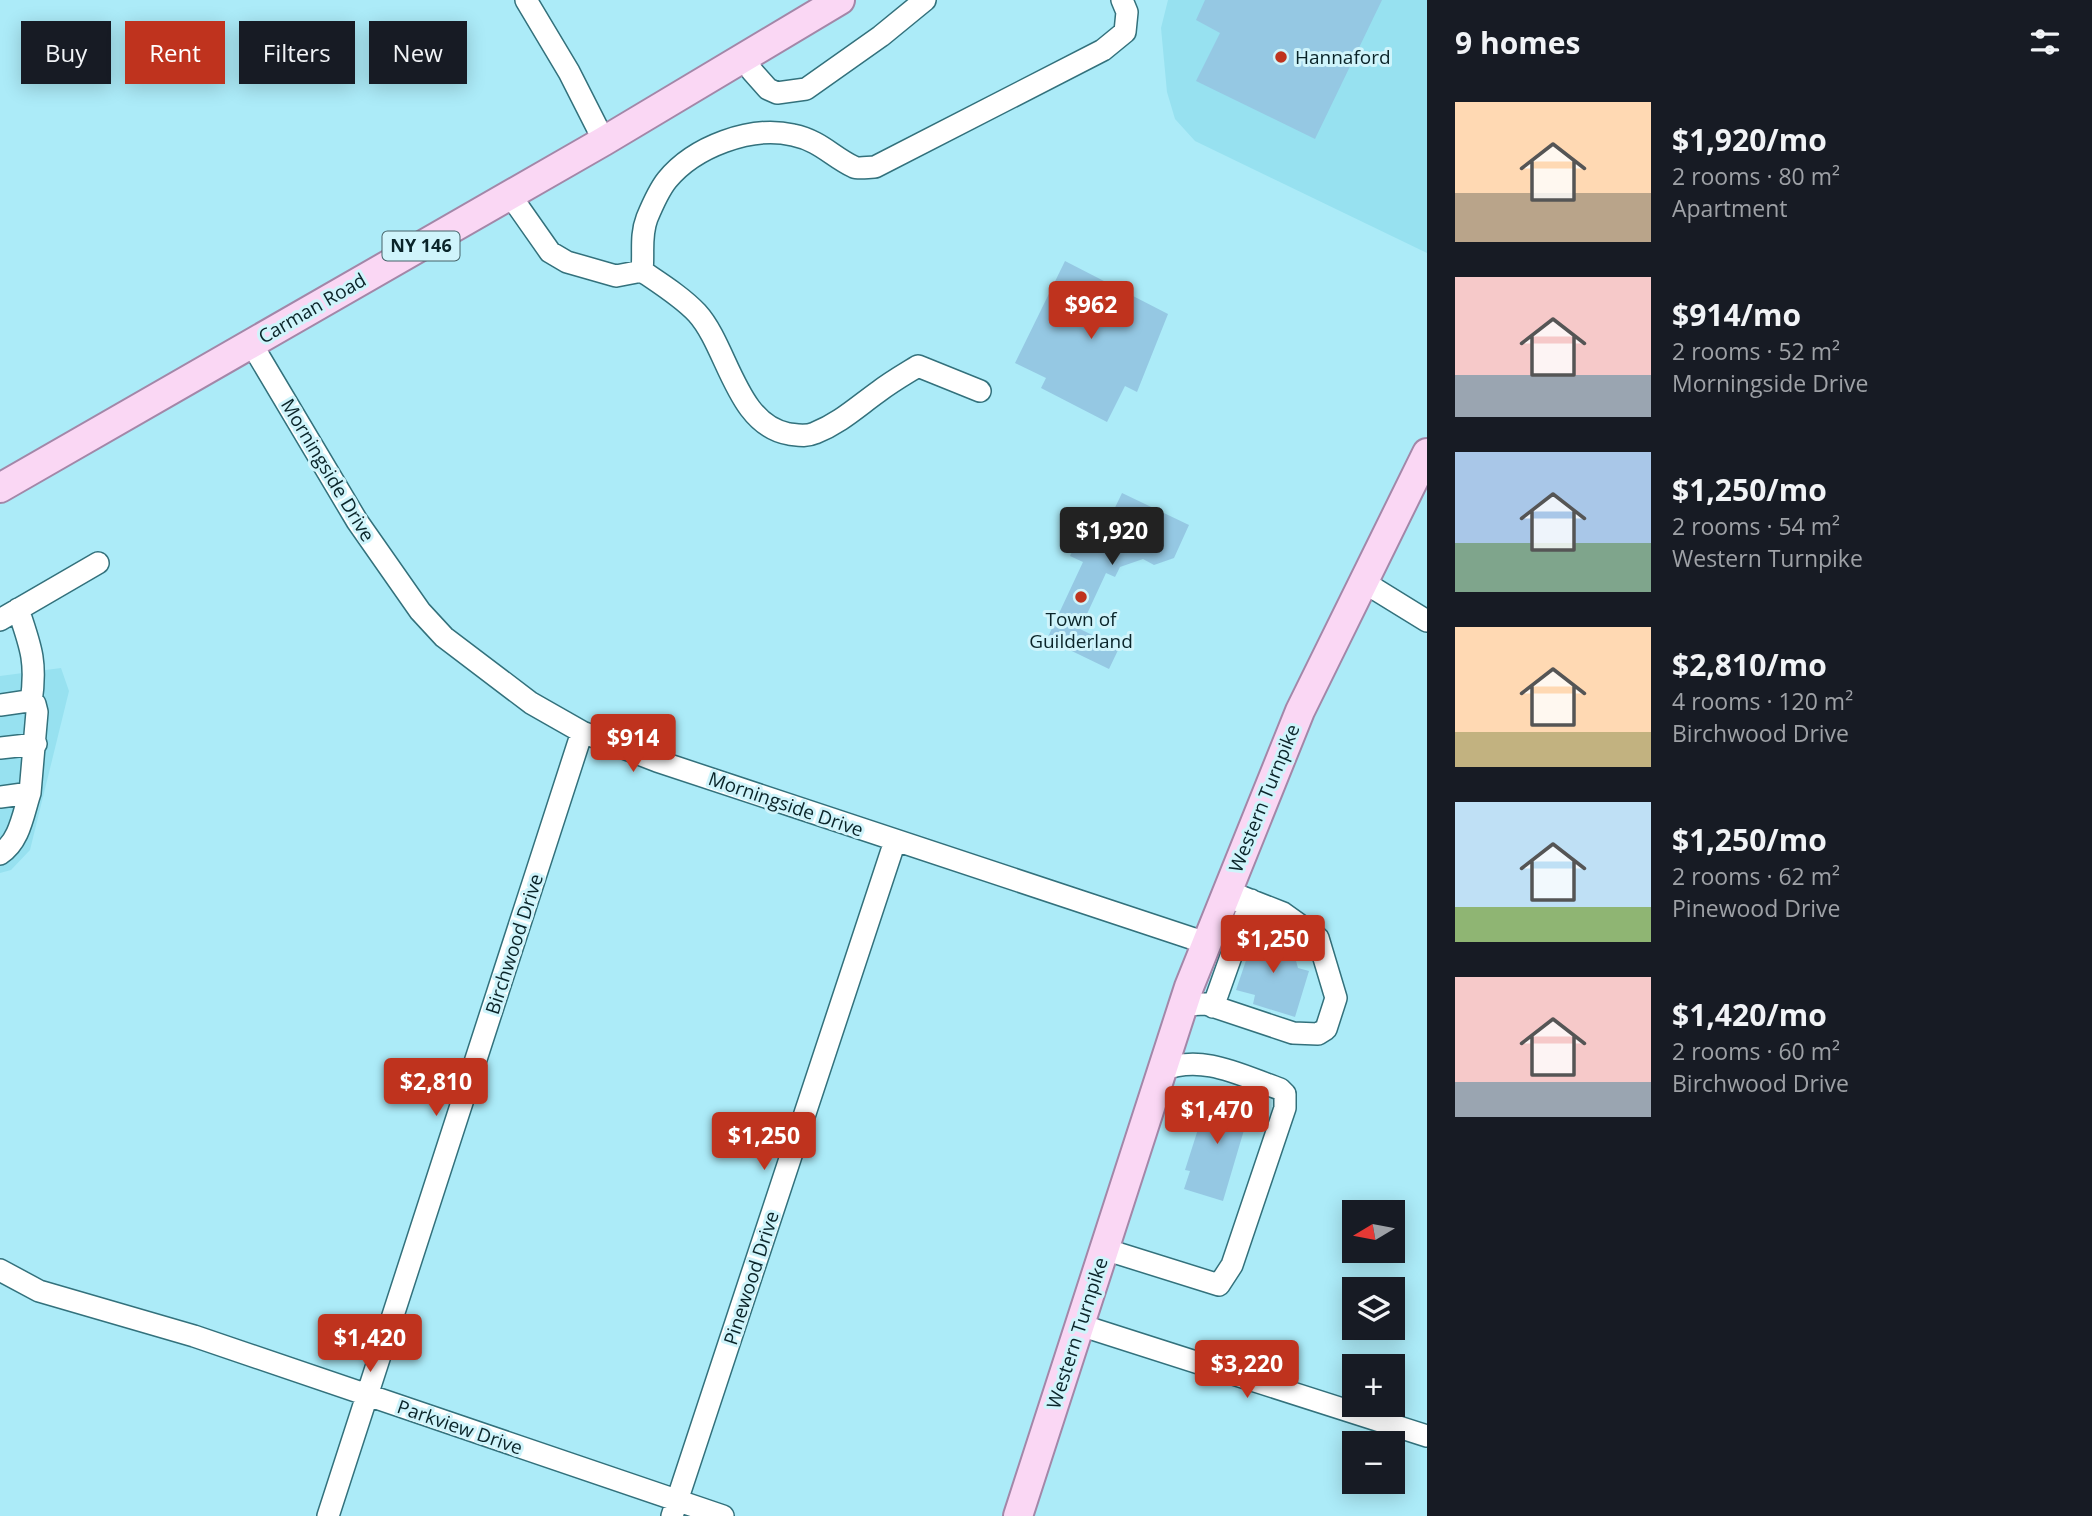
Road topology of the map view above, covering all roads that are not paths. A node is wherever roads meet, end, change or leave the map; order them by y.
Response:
1 (526, 0) edge
2 (840, 0) edge
3 (925, 0) edge
4 (1122, 0) edge
5 (746, 58) junction
6 (604, 141) junction
7 (510, 195) junction
8 (642, 271) junction
9 (251, 343) junction
10 (980, 391) dead end
11 (1424, 464) edge
12 (0, 488) edge
13 (98, 563) dead end
14 (1362, 581) junction
15 (9, 614) edge
16 (1427, 621) edge
17 (31, 703) junction
18 (0, 705) edge
19 (582, 732) junction
20 (36, 744) junction
21 (0, 748) edge
22 (30, 793) junction
23 (0, 797) edge
24 (895, 841) junction
25 (0, 854) edge
26 (1240, 898) junction
27 (1206, 943) junction
28 (1183, 1005) junction
29 (1213, 1007) junction
30 (1162, 1070) junction
31 (1104, 1249) junction
32 (0, 1269) edge
33 (1080, 1325) junction
34 (368, 1395) junction
35 (1427, 1436) edge
36 (674, 1509) edge
37 (328, 1516) edge
38 (723, 1516) edge
39 (1018, 1516) edge

1 - 6 street
2 - 5 main road, Carman Road / NY 146
3 - 5 street
4 - 8 street
5 - 6 main road, Carman Road / NY 146
6 - 7 main road, Carman Road / NY 146
7 - 8 street
7 - 9 main road, Carman Road / NY 146
8 - 10 street
9 - 12 main road, Carman Road / NY 146
9 - 19 street, Morningside Drive
11 - 14 main road, Western Turnpike
13 - 15 street
14 - 16 street
14 - 26 main road, Western Turnpike
15 - 17 street
17 - 18 street
17 - 20 street
19 - 24 street, Morningside Drive
19 - 34 street, Birchwood Drive
20 - 21 street
20 - 22 street
22 - 23 street
22 - 25 street
24 - 27 street, Morningside Drive
24 - 36 street, Pinewood Drive
26 - 27 main road, Western Turnpike
26 - 29 street
26 - 29 street
27 - 28 main road, Western Turnpike
28 - 29 street
28 - 30 main road, Western Turnpike
30 - 31 main road, Western Turnpike
30 - 31 street
31 - 33 main road, Western Turnpike
32 - 34 street, Parkview Drive
33 - 35 street
33 - 39 main road, Western Turnpike
34 - 36 street, Parkview Drive
34 - 37 street, Birchwood Drive
36 - 38 street, Parkview Drive

